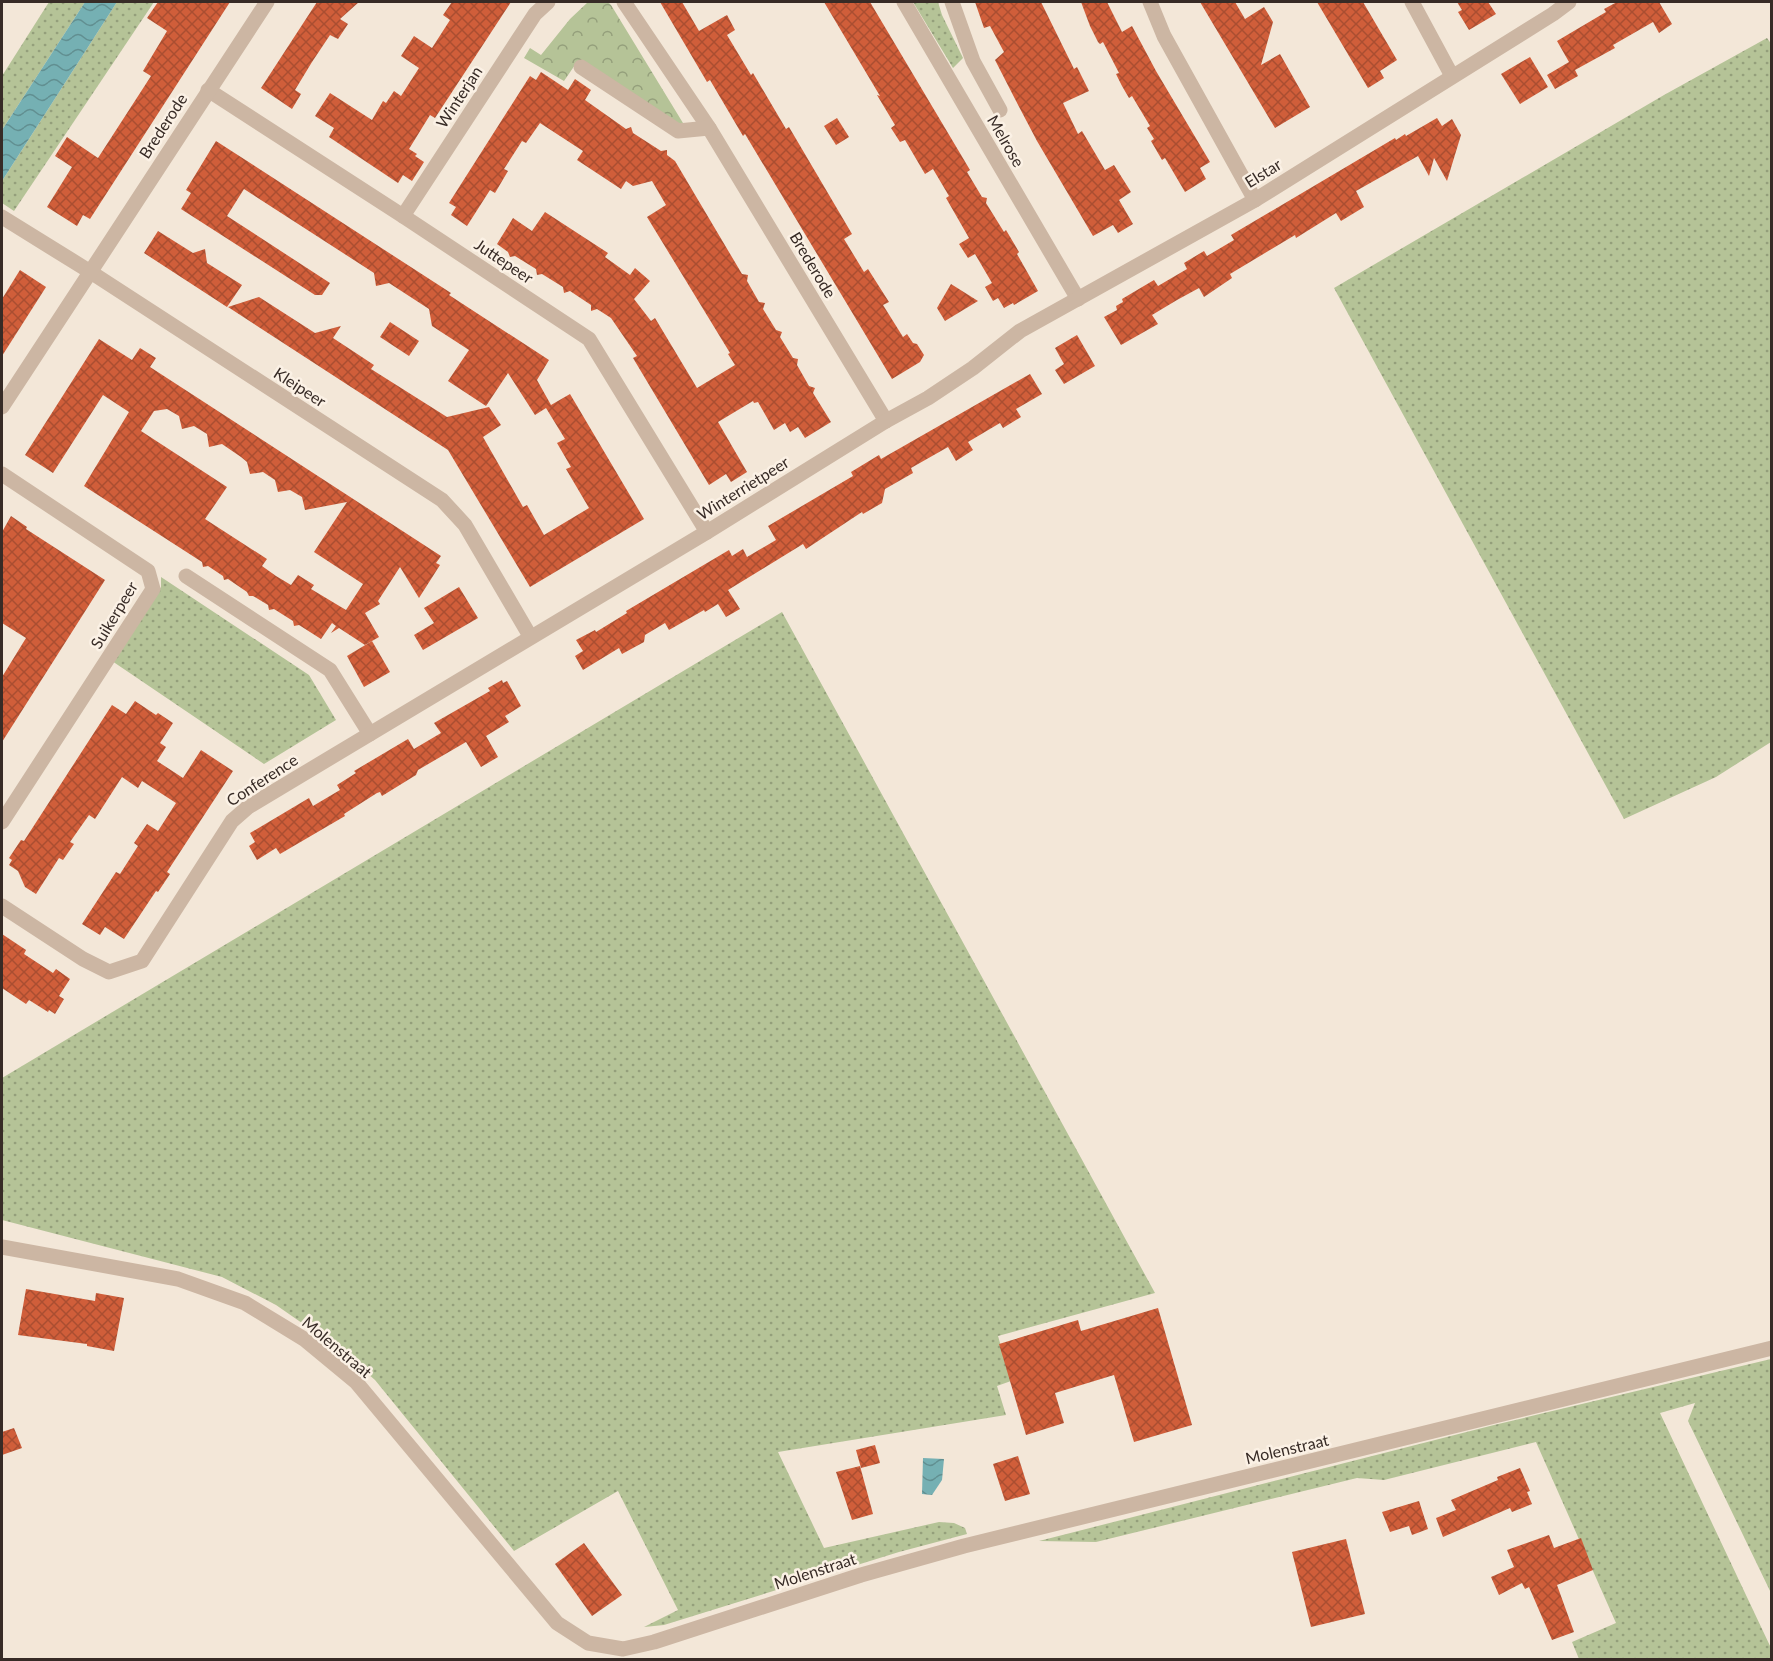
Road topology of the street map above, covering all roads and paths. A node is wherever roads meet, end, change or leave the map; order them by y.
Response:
1 (267, 2) edge
2 (548, 2) edge
3 (624, 2) edge
4 (904, 2) edge
5 (952, 2) edge
6 (1150, 2) edge
7 (1412, 2) edge
8 (1569, 2) edge
9 (581, 67) dead end
10 (1452, 76) junction
11 (208, 90) junction
12 (1000, 110) dead end
13 (709, 128) junction
14 (1255, 200) junction
15 (403, 216) junction
16 (2, 217) edge
17 (90, 271) junction
18 (1078, 299) junction
19 (973, 368) joint
20 (2, 407) edge
21 (886, 421) junction
22 (2, 474) edge
23 (707, 532) junction
24 (186, 576) dead end
25 (530, 636) junction
26 (370, 734) junction
27 (2, 822) edge
28 (2, 906) edge
29 (2, 1247) edge
30 (1772, 1348) edge

1 - 11 street, Brederode
2 - 15 street, Winterjan
3 - 13 street, Brederode
4 - 18 street, Melrose
5 - 12 street, Melrose
6 - 14 street
7 - 10 street
8 - 10 street, Elstar
9 - 13 street
10 - 14 street, Elstar
11 - 15 street, Juttepeer
11 - 17 street, Brederode
13 - 21 street, Brederode
14 - 18 street, Elstar
15 - 23 street, Juttepeer
16 - 17 street, Kleipeer
17 - 20 street
17 - 25 street, Kleipeer
18 - 19 street, Elstar
19 - 21 street, Winterrietpeer
21 - 23 street, Winterrietpeer
22 - 27 street, Suikerpeer
23 - 25 street, Winterrietpeer
24 - 26 street
25 - 26 street, Conference
26 - 28 street, Conference
29 - 30 street, Molenstraat

